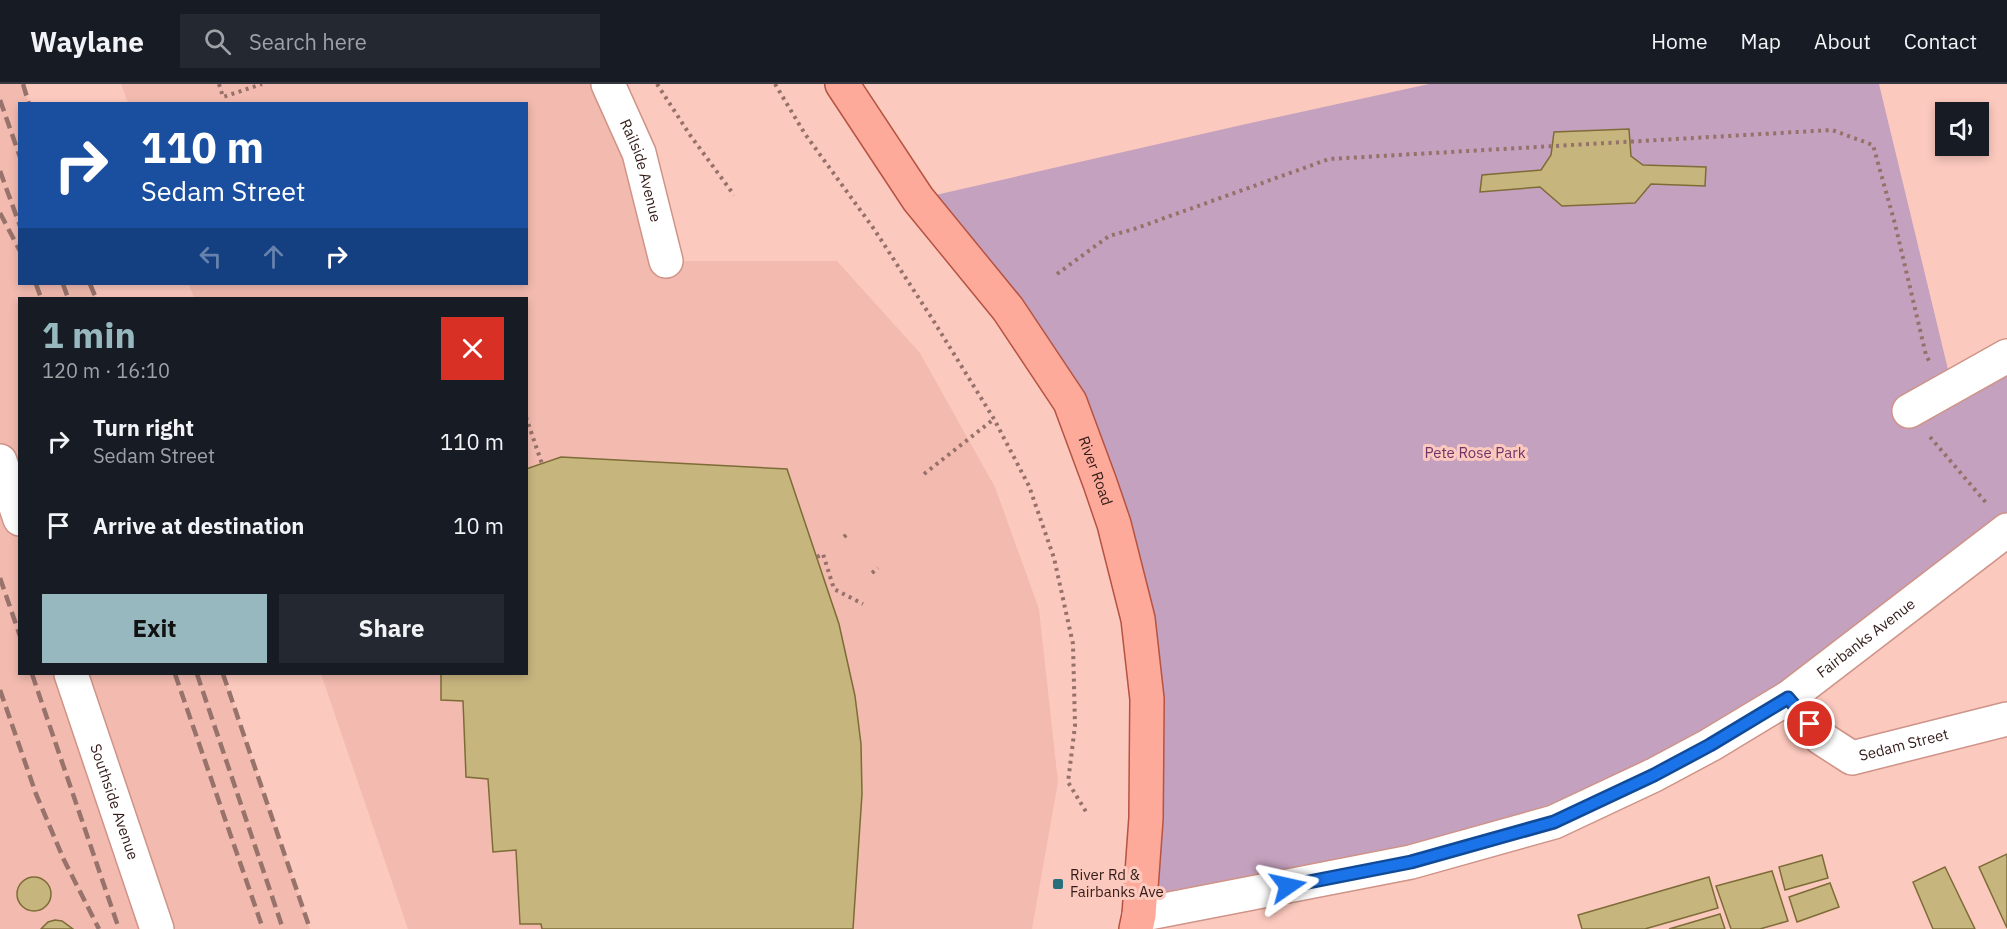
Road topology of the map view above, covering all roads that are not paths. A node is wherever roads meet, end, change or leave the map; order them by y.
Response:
1 (608, 84) edge
2 (842, 84) edge
3 (666, 261) dead end
4 (2007, 356) edge
5 (1908, 411) road end
6 (0, 461) edge
7 (18, 513) edge
8 (2007, 530) edge
9 (71, 675) edge
10 (1788, 698) junction
11 (2007, 719) edge
12 (1138, 922) edge
13 (157, 929) edge

1 - 3 street, Railside Avenue
2 - 12 main road, River Road
4 - 5 street
6 - 7 street
8 - 10 street, Fairbanks Avenue
9 - 13 street, Southside Avenue
10 - 11 street, Sedam Street
10 - 12 street, Fairbanks Avenue

